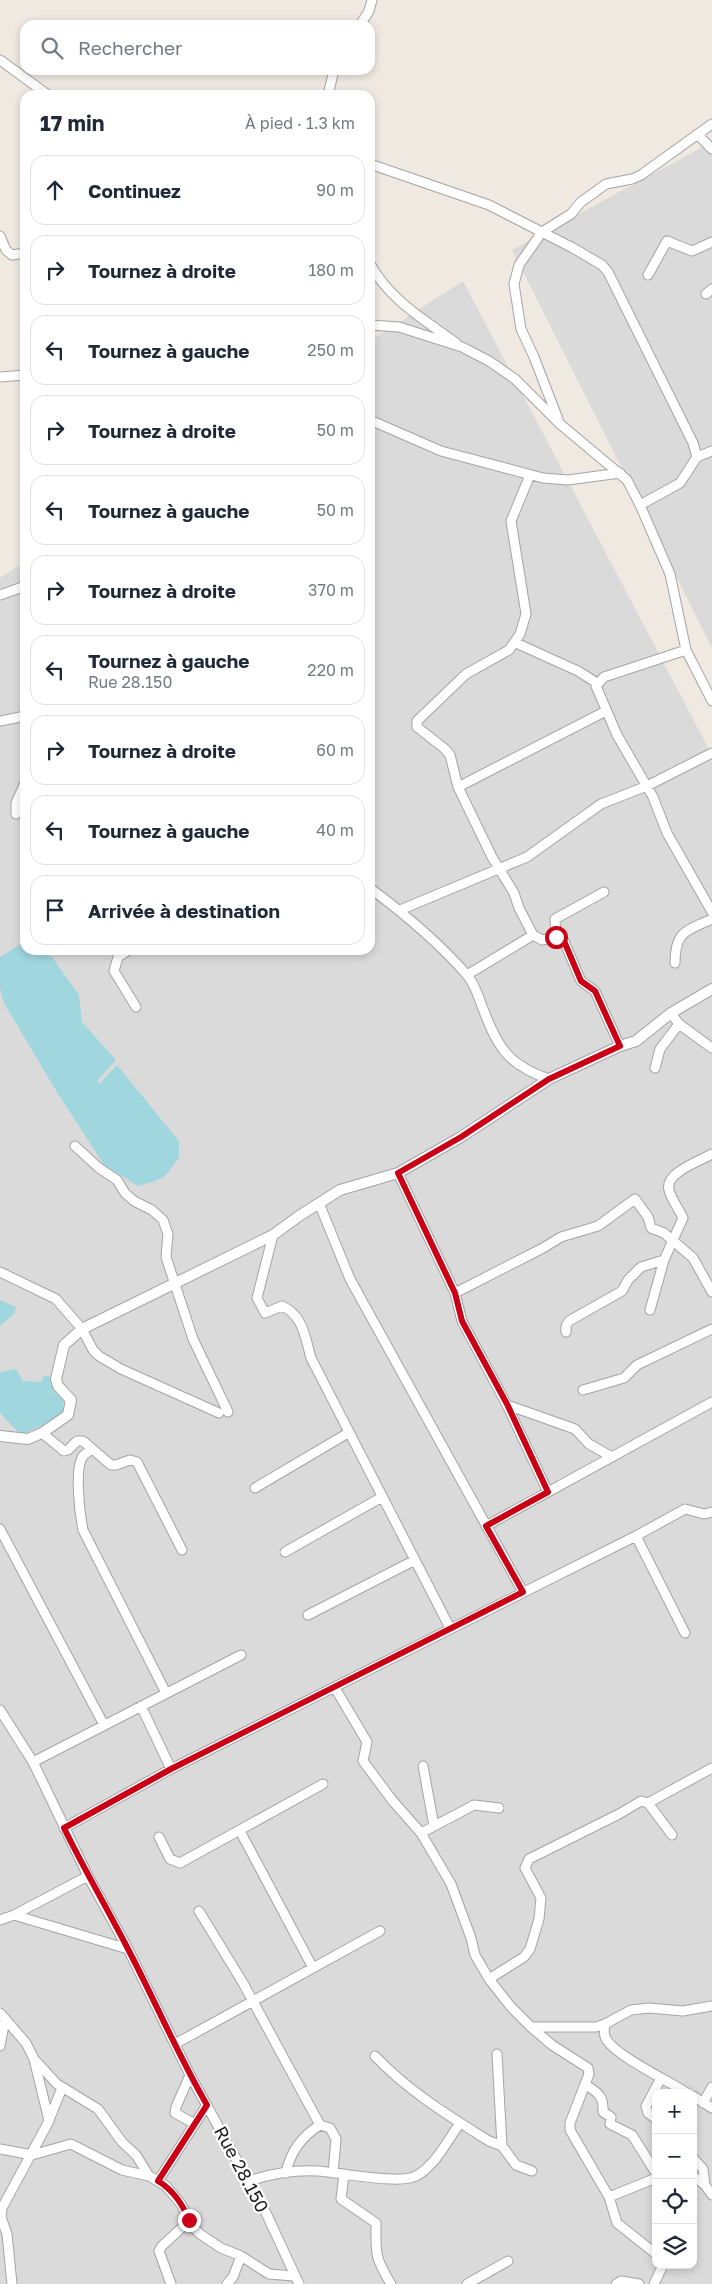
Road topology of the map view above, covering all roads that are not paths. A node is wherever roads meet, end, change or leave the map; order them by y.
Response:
1 (372, 0) edge
2 (363, 20) edge
3 (0, 60) edge
4 (20, 75) edge
5 (21, 75) edge
6 (333, 75) edge
7 (41, 90) edge
8 (329, 90) edge
9 (712, 124) edge
10 (697, 134) junction
11 (712, 149) edge
12 (375, 166) edge
13 (542, 232) junction
14 (0, 236) edge
15 (712, 242) edge
16 (20, 254) edge
17 (375, 272) edge
18 (648, 274) dead end
19 (375, 325) edge
20 (462, 348) junction
21 (20, 375) edge
22 (0, 377) edge
23 (375, 422) edge
24 (560, 424) junction
25 (712, 451) edge
26 (697, 457) junction
27 (620, 473) junction
28 (530, 475) junction
29 (640, 505) junction
30 (20, 588) edge
31 (0, 595) edge
32 (516, 643) junction
33 (686, 650) junction
34 (597, 683) junction
35 (712, 701) edge
36 (606, 711) junction
37 (20, 717) edge
38 (0, 721) edge
39 (712, 753) edge
40 (647, 786) junction
41 (458, 787) junction
42 (20, 794) edge
43 (16, 814) dead end
44 (499, 868) junction
45 (375, 892) edge
46 (604, 892) dead end
47 (400, 910) junction
48 (712, 912) edge
49 (712, 919) edge
50 (533, 935) junction
51 (556, 937) junction
52 (120, 955) edge
53 (675, 963) dead end
54 (467, 975) junction
55 (712, 989) edge
56 (136, 1007) dead end
57 (671, 1013) junction
58 (679, 1024) junction
59 (620, 1046) junction
60 (712, 1048) edge
61 (655, 1068) dead end
62 (549, 1079) junction
63 (75, 1146) dead end
64 (712, 1154) edge
65 (398, 1173) junction
66 (319, 1203) junction
67 (273, 1235) junction
68 (673, 1242) junction
69 (664, 1260) junction
70 (0, 1272) edge
71 (176, 1283) junction
72 (712, 1292) edge
73 (455, 1293) junction
74 (650, 1310) dead end
75 (82, 1329) junction
76 (712, 1329) edge
77 (566, 1332) dead end
78 (583, 1390) dead end
79 (712, 1402) edge
80 (507, 1404) junction
81 (42, 1433) junction
82 (348, 1433) junction
83 (0, 1436) edge
84 (92, 1448) junction
85 (612, 1457) junction
86 (255, 1488) dead end
87 (548, 1492) junction
88 (382, 1496) junction
89 (712, 1512) edge
90 (486, 1526) junction
91 (0, 1529) edge
92 (636, 1536) junction
93 (182, 1550) dead end
94 (285, 1552) dead end
95 (415, 1560) junction
96 (523, 1592) junction
97 (308, 1616) dead end
98 (450, 1628) junction
99 (685, 1633) dead end
100 (241, 1655) dead end
101 (335, 1688) junction
102 (166, 1693) junction
103 (141, 1706) junction
104 (0, 1710) edge
105 (104, 1725) junction
106 (33, 1762) junction
107 (423, 1766) dead end
108 (712, 1768) edge
109 (171, 1769) junction
110 (324, 1784) dead end
111 (648, 1803) junction
112 (499, 1808) dead end
113 (434, 1826) junction
114 (64, 1828) junction
115 (240, 1831) junction
116 (421, 1833) junction
117 (672, 1835) dead end
118 (159, 1837) dead end
119 (88, 1876) junction
120 (199, 1911) dead end
121 (14, 1915) junction
122 (0, 1920) edge
123 (380, 1930) dead end
124 (128, 1949) junction
125 (313, 1968) junction
126 (489, 1979) junction
127 (252, 2001) junction
128 (712, 2006) edge
129 (3, 2017) edge
130 (605, 2024) junction
131 (530, 2027) junction
132 (175, 2044) junction
133 (0, 2046) edge
134 (497, 2054) dead end
135 (375, 2056) dead end
136 (34, 2059) junction
137 (190, 2075) junction
138 (661, 2078) junction
139 (585, 2084) junction
140 (712, 2087) edge
141 (62, 2088) junction
142 (655, 2089) edge
143 (681, 2089) edge
144 (652, 2095) edge
145 (697, 2098) edge
146 (704, 2102) junction
147 (207, 2105) junction
148 (712, 2108) edge
149 (652, 2116) edge
150 (49, 2121) junction
151 (460, 2123) junction
152 (195, 2124) junction
153 (320, 2125) junction
154 (502, 2146) junction
155 (0, 2149) edge
156 (32, 2154) junction
157 (697, 2163) edge
158 (652, 2167) edge
159 (532, 2171) dead end
160 (333, 2173) junction
161 (286, 2174) junction
162 (344, 2174) junction
163 (149, 2176) junction
164 (654, 2179) edge
165 (697, 2179) edge
166 (158, 2181) junction
167 (248, 2182) junction
168 (705, 2185) junction
169 (712, 2195) edge
170 (609, 2197) junction
171 (1, 2216) edge
172 (189, 2220) junction
173 (7, 2240) junction
174 (0, 2250) edge
175 (652, 2251) edge
176 (241, 2256) junction
177 (508, 2261) dead end
178 (661, 2269) edge
179 (294, 2276) junction
180 (12, 2284) edge
181 (171, 2284) edge
182 (227, 2284) edge
183 (299, 2284) edge
184 (392, 2284) edge
185 (467, 2284) edge
186 (616, 2284) edge
187 (639, 2284) edge
188 (654, 2284) edge

1 - 2 street
3 - 4 street
5 - 7 street
6 - 8 street
9 - 10 street
10 - 11 street
10 - 13 street
12 - 13 street
13 - 24 street
13 - 26 street
14 - 16 street
15 - 18 street
17 - 20 street
19 - 20 street
20 - 24 street
21 - 22 street
23 - 28 street
24 - 27 street
25 - 26 street
26 - 29 street
27 - 28 street
27 - 29 street
28 - 32 street
29 - 33 street
30 - 31 street
32 - 34 street
32 - 41 street
33 - 34 street
33 - 35 street
34 - 36 street
36 - 40 street
36 - 41 street
37 - 38 street
39 - 40 street
40 - 44 street
40 - 48 street
41 - 44 street
42 - 43 street
44 - 47 street
44 - 50 street
45 - 47 street
46 - 51 street
47 - 54 street
49 - 53 street
50 - 51 street
50 - 54 street
51 - 59 street
52 - 56 street
54 - 62 street
55 - 57 street
57 - 58 street
57 - 59 street
58 - 60 street
58 - 61 street
59 - 62 street
62 - 65 street
63 - 71 street
64 - 68 street
65 - 66 street
65 - 73 street
66 - 67 street
66 - 90 street
67 - 71 street
67 - 82 street
68 - 69 street
68 - 72 street
68 - 73 street
69 - 74 street
69 - 77 street
70 - 75 street
71 - 75 street
71 - 75 street
73 - 80 street
75 - 81 street
76 - 78 street
79 - 85 street
80 - 85 street
80 - 87 street
81 - 83 street
81 - 84 street
82 - 86 street
82 - 88 street
84 - 93 street
84 - 102 street
85 - 87 street
87 - 90 street
88 - 94 street
88 - 95 street
89 - 92 street
90 - 96 street
91 - 105 street
92 - 96 street
92 - 99 street
95 - 97 street
95 - 98 street
96 - 98 street
98 - 101 street
100 - 102 street
101 - 109 street
101 - 116 street
102 - 103 street
103 - 105 street
103 - 109 street
104 - 106 street, Rue 28.150
105 - 106 street
106 - 114 street, Rue 28.150
107 - 113 street
108 - 111 street
109 - 114 street
110 - 115 street
111 - 117 street
111 - 126 street
112 - 113 street
113 - 116 street
114 - 119 street, Rue 28.150
115 - 118 street
115 - 125 street
116 - 126 street
119 - 121 street
119 - 124 street, Rue 28.150
120 - 127 street
121 - 122 street
121 - 124 street
123 - 125 street
124 - 132 street, Rue 28.150
125 - 127 street
126 - 131 street
127 - 132 street
127 - 153 street
128 - 130 street
129 - 133 street
129 - 136 street
130 - 131 street
130 - 138 street
131 - 139 street
132 - 137 street, Rue 28.150
134 - 154 street
135 - 151 street
136 - 141 street
136 - 150 street
137 - 147 street, Rue 28.150
137 - 152 street
138 - 142 street
138 - 143 street
139 - 158 street
139 - 170 street
140 - 146 street
141 - 150 street
141 - 163 street
144 - 149 street
145 - 146 street
146 - 148 street
147 - 152 street
147 - 167 street, Rue 28.150
150 - 156 street
151 - 154 street
151 - 162 street
152 - 166 street
153 - 160 street
153 - 161 street
154 - 159 street
155 - 156 street
156 - 163 street
156 - 171 street
157 - 168 street
160 - 161 street
160 - 162 street
161 - 167 street
162 - 184 street
163 - 166 street
164 - 170 street
165 - 168 street
166 - 172 street
167 - 179 street, Rue 28.150
168 - 169 street
170 - 175 street
171 - 173 street
172 - 176 street
172 - 181 street
173 - 174 street
173 - 180 street
176 - 179 street
176 - 182 street
177 - 185 street
178 - 188 street
179 - 183 street, Rue 28.150
186 - 187 street

